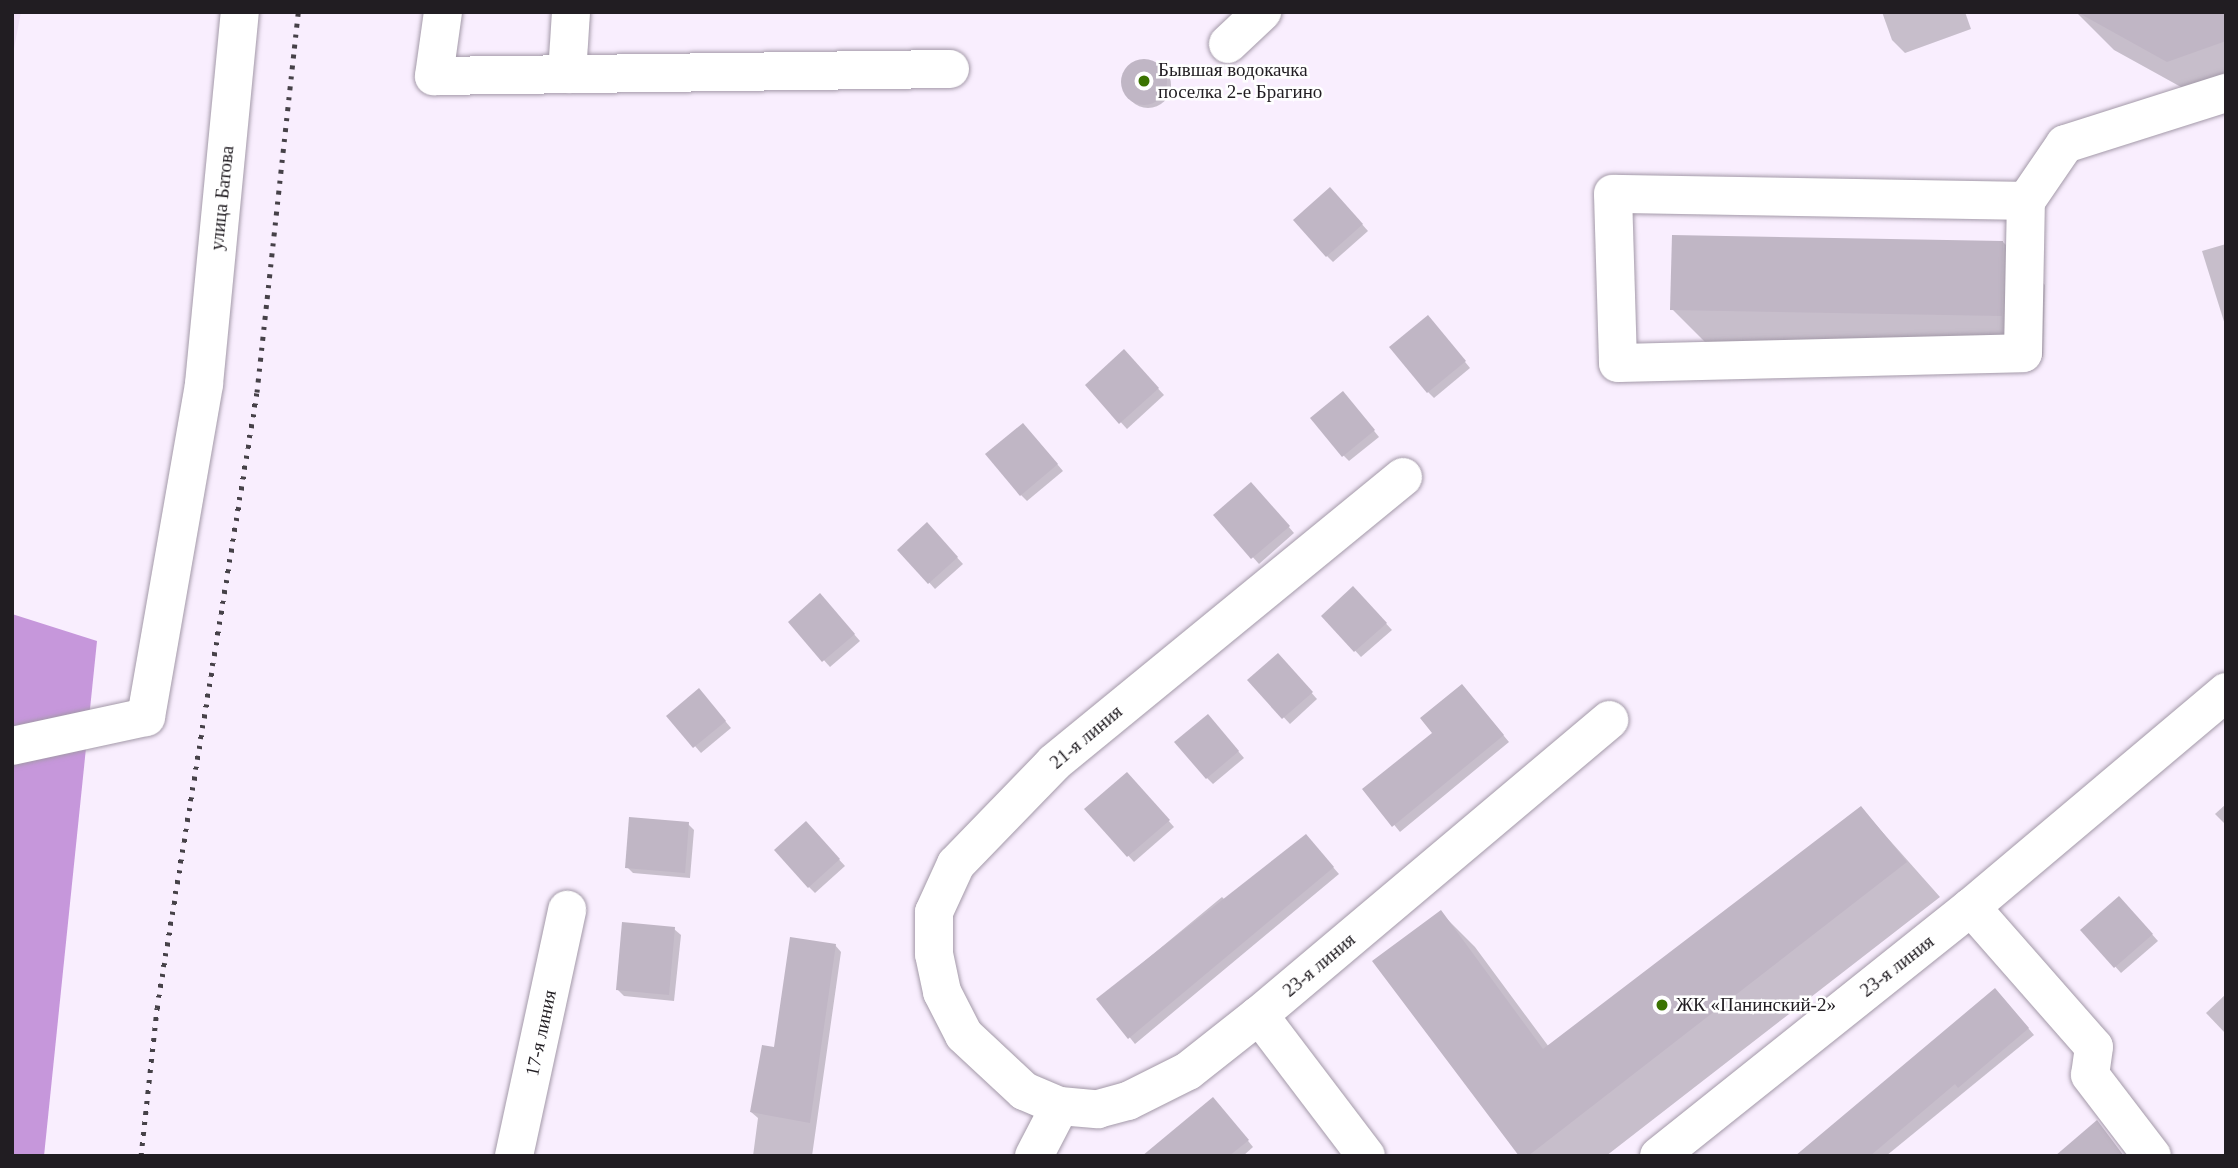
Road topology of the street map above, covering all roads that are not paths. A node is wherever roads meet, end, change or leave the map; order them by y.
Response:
1 (240, 12) edge
2 (443, 12) edge
3 (570, 12) edge
4 (1262, 12) edge
5 (1228, 44) dead end
6 (950, 69) dead end
7 (567, 74) junction
8 (2226, 93) edge
9 (2026, 201) junction
10 (1403, 477) dead end
11 (2226, 692) edge
12 (1609, 720) dead end
13 (12, 746) edge
14 (1971, 907) junction
15 (567, 911) dead end
16 (1259, 1015) junction
17 (996, 1067) joint
18 (1060, 1106) junction
19 (514, 1156) edge
20 (1034, 1156) edge
21 (1366, 1156) edge
22 (1658, 1156) edge
23 (2152, 1156) edge

1 - 13 street, улица Батова
2 - 7 street
3 - 7 street
4 - 5 street
6 - 7 street
8 - 9 street
9 - 9 street
10 - 17 street, 21-я линия
11 - 14 street, 23-я линия
12 - 16 street, 23-я линия
14 - 22 street, 23-я линия
14 - 23 street
15 - 19 street, 17-я линия
16 - 18 street, 23-я линия
16 - 21 street
17 - 18 street, 23-я линия
18 - 20 street

